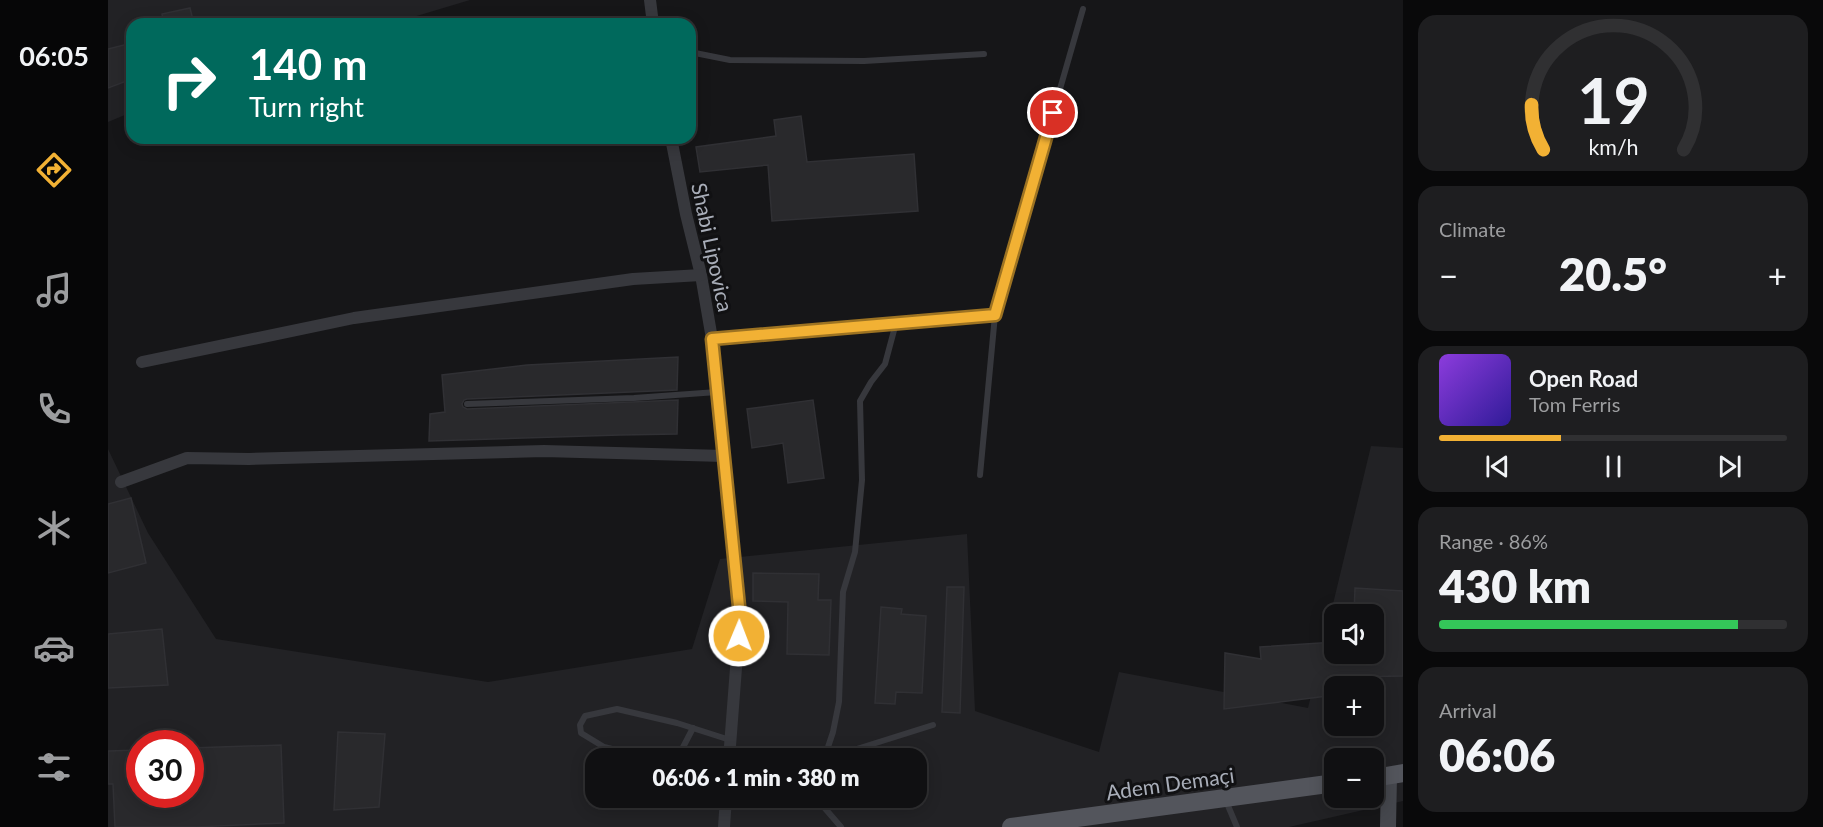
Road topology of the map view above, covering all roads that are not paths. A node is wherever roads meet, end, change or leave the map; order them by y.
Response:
1 (650, 0) edge
2 (1083, 9) dead end
3 (652, 18) edge
4 (696, 53) edge
5 (984, 54) dead end
6 (672, 144) edge
7 (701, 275) junction
8 (995, 315) junction
9 (896, 323) junction
10 (712, 339) junction
11 (142, 362) dead end
12 (717, 392) junction
13 (466, 404) dead end
14 (724, 456) junction
15 (980, 475) dead end
16 (121, 482) dead end
17 (933, 725) dead end
18 (693, 728) junction
19 (608, 748) edge
20 (683, 748) edge
21 (727, 748) edge
22 (730, 748) edge
23 (828, 748) edge
24 (860, 748) edge
25 (1389, 776) edge
26 (1324, 784) edge
27 (1225, 798) junction
28 (725, 808) edge
29 (825, 808) edge
30 (724, 827) edge
31 (841, 827) edge
32 (1011, 827) edge
33 (1236, 827) edge
34 (1388, 827) edge

1 - 3 street
2 - 8 lane
4 - 5 lane
6 - 7 street, Shabi Lipovica
7 - 10 street, Shabi Lipovica
7 - 11 street
8 - 9 lane
8 - 15 lane
9 - 10 lane
9 - 23 lane
10 - 12 street, Shabi Lipovica
12 - 13 lane
12 - 14 street, Shabi Lipovica
14 - 16 street
14 - 22 street, Shabi Lipovica
17 - 24 lane
18 - 19 lane
18 - 20 lane
18 - 21 lane
25 - 34 street
26 - 27 main road, Adem Demaçi
27 - 32 main road, Adem Demaçi
27 - 33 lane
28 - 30 street
29 - 31 lane

